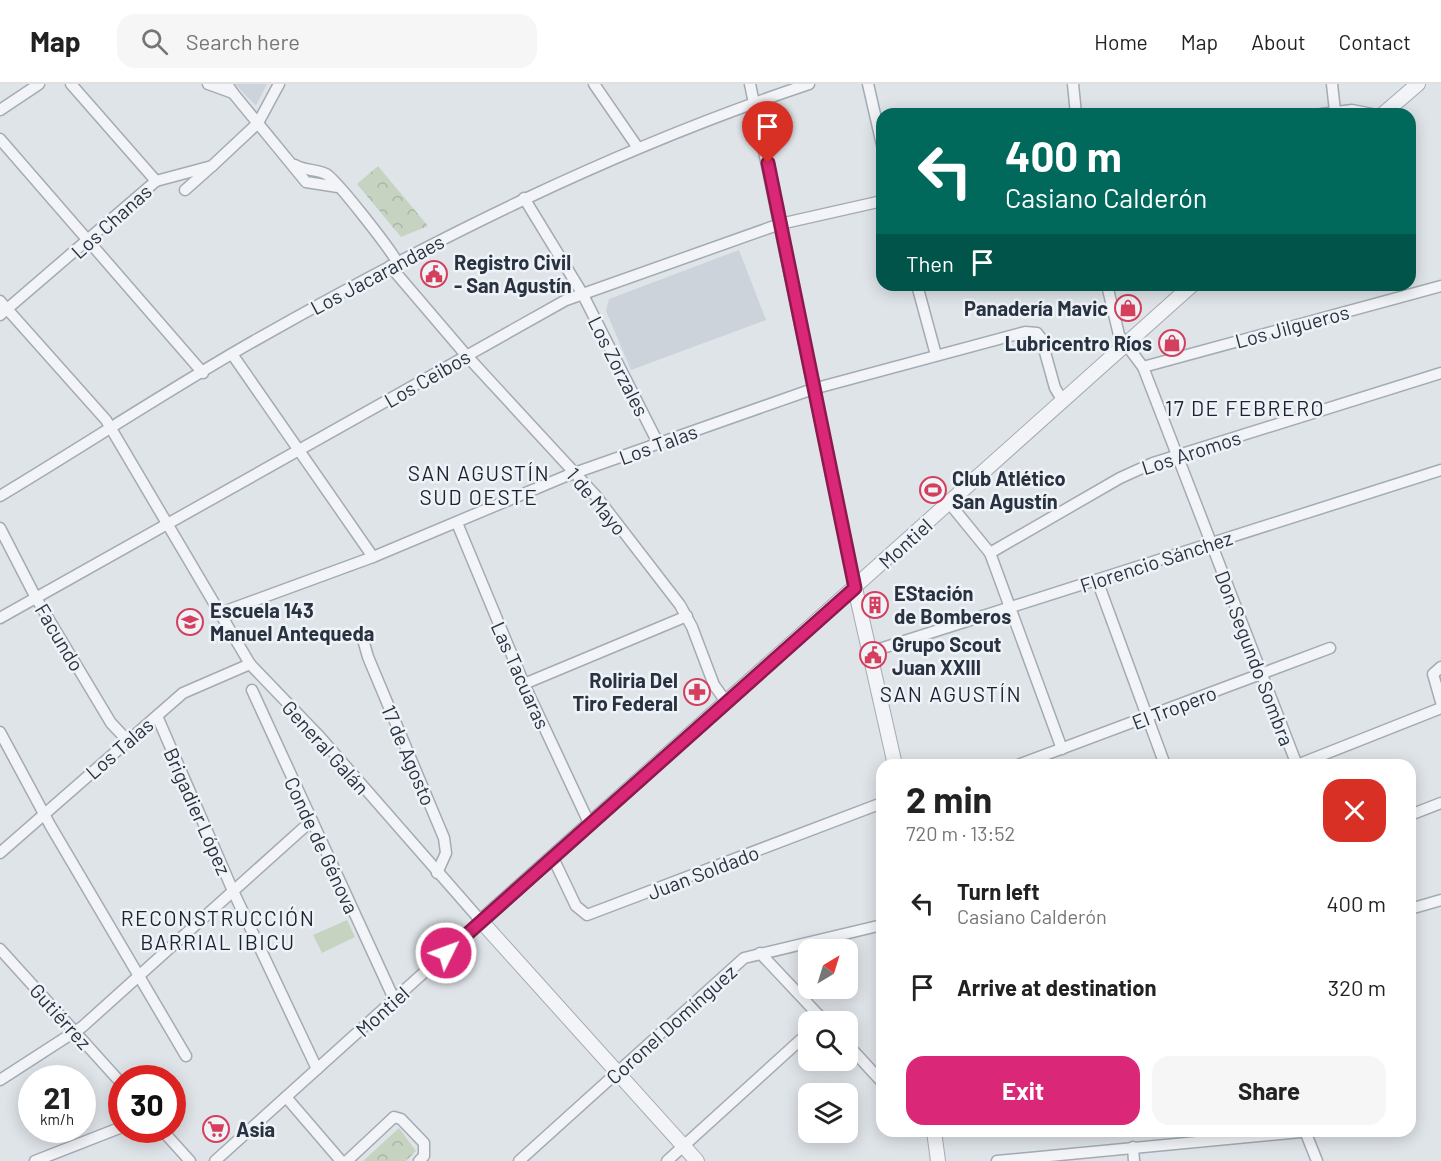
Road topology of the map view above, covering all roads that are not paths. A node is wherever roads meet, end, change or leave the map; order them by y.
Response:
1 (39, 84) edge
2 (71, 84) edge
3 (208, 84) edge
4 (279, 84) edge
5 (594, 84) edge
6 (750, 84) edge
7 (809, 84) edge
8 (868, 84) edge
9 (1073, 84) edge
10 (1332, 84) edge
11 (1418, 84) edge
12 (230, 88) edge
13 (755, 102) junction
14 (1075, 108) edge
15 (1335, 108) edge
16 (1390, 108) edge
17 (0, 110) edge
18 (876, 119) edge
19 (258, 123) junction
20 (0, 139) edge
21 (638, 148) junction
22 (212, 166) junction
23 (156, 181) junction
24 (185, 190) dead end
25 (524, 198) junction
26 (876, 202) edge
27 (780, 224) junction
28 (89, 241) junction
29 (393, 264) junction
30 (1441, 286) edge
31 (919, 291) edge
32 (1108, 291) edge
33 (1185, 291) edge
34 (582, 293) junction
35 (0, 301) edge
36 (4, 312) edge
37 (1125, 345) junction
38 (232, 354) junction
39 (936, 355) junction
40 (466, 356) junction
41 (1143, 367) junction
42 (203, 373) junction
43 (1441, 373) edge
44 (813, 389) junction
45 (1063, 401) junction
46 (111, 429) junction
47 (658, 443) junction
48 (299, 451) junction
49 (1178, 455) junction
50 (1441, 470) edge
51 (576, 474) junction
52 (0, 496) edge
53 (950, 504) junction
54 (456, 523) junction
55 (167, 524) junction
56 (0, 528) edge
57 (1211, 543) junction
58 (990, 553) junction
59 (373, 557) junction
60 (1097, 580) junction
61 (855, 588) junction
62 (36, 598) junction
63 (1010, 608) junction
64 (219, 613) junction
65 (687, 616) junction
66 (0, 618) edge
67 (362, 636) dead end
68 (1330, 648) dead end
69 (870, 652) junction
70 (250, 664) junction
71 (1441, 667) edge
72 (1261, 674) junction
73 (524, 684) junction
74 (252, 690) dead end
75 (1441, 702) edge
76 (727, 703) junction
77 (1441, 708) edge
78 (156, 716) junction
79 (1148, 717) junction
80 (0, 732) edge
81 (128, 741) junction
82 (1062, 749) junction
83 (894, 759) edge
84 (1034, 759) edge
85 (1163, 759) edge
86 (1295, 759) edge
87 (1312, 759) edge
88 (1441, 803) edge
89 (876, 805) edge
90 (43, 813) junction
91 (1416, 813) edge
92 (310, 822) junction
93 (590, 825) junction
94 (0, 853) edge
95 (553, 858) junction
96 (437, 873) junction
97 (233, 891) junction
98 (1441, 900) edge
99 (1416, 907) edge
100 (481, 921) junction
101 (876, 926) edge
102 (0, 949) edge
103 (760, 953) junction
104 (137, 975) junction
105 (394, 999) junction
106 (814, 1011) edge
107 (75, 1032) junction
108 (798, 1042) edge
109 (186, 1056) dead end
110 (858, 1056) edge
111 (108, 1069) edge
112 (317, 1069) junction
113 (616, 1073) junction
114 (876, 1075) edge
115 (0, 1080) edge
116 (286, 1097) junction
117 (108, 1132) edge
118 (935, 1137) edge
119 (1242, 1137) edge
120 (1309, 1137) edge
121 (174, 1143) edge
122 (684, 1146) junction
123 (1133, 1147) junction
124 (1050, 1158) edge
125 (35, 1161) edge
126 (190, 1161) edge
127 (215, 1161) edge
128 (341, 1161) edge
129 (347, 1161) edge
130 (419, 1161) edge
131 (519, 1161) edge
132 (667, 1161) edge
133 (697, 1161) edge
134 (938, 1161) edge
135 (997, 1161) edge
136 (1134, 1161) edge
137 (1317, 1161) edge

1 - 17 street
2 - 23 street
3 - 12 street
4 - 19 street, Los Chanas
5 - 21 street
6 - 13 street
7 - 13 street, Los Jacarandaes
8 - 18 street
9 - 14 street
10 - 15 street
11 - 16 street
12 - 19 street
13 - 21 street, Los Jacarandaes
13 - 27 street
19 - 22 street, Los Chanas
19 - 29 street, 1 de Mayo
20 - 28 street
21 - 25 street, Los Jacarandaes
22 - 23 street, Los Chanas
22 - 24 street
23 - 28 street, Los Chanas
25 - 29 street, Los Jacarandaes
25 - 34 street, Los Zorzales
26 - 27 street, Los Ceibos
27 - 34 street, Los Ceibos
27 - 44 street
28 - 36 street, Los Chanas
28 - 42 street
29 - 38 street, Los Jacarandaes
29 - 40 street, 1 de Mayo
30 - 41 street, Los Jilgueros
31 - 39 street
32 - 37 street, Don Segundo Sombra
33 - 37 street, Montiel
34 - 40 street, Los Ceibos
34 - 47 street, Los Zorzales
35 - 36 street, General Galán
36 - 46 street, General Galán
37 - 41 street, Don Segundo Sombra
37 - 45 street, Montiel
38 - 42 street, Los Jacarandaes
38 - 48 street
39 - 44 street, Los Talas
39 - 45 street, Los Talas
40 - 48 street, Los Ceibos
40 - 51 street, 1 de Mayo
41 - 49 street, Don Segundo Sombra
42 - 46 street, Los Jacarandaes
43 - 49 street, Los Aromos
44 - 47 street, Los Talas
44 - 61 street
45 - 53 street, Montiel
46 - 52 street, Los Jacarandaes
46 - 55 street, General Galán
47 - 51 street, Los Talas
48 - 55 street, Los Ceibos
48 - 59 street
49 - 57 street, Don Segundo Sombra
49 - 58 street, Los Aromos
50 - 57 street, Florencio Sánchez
51 - 54 street, Los Talas
51 - 65 street, 1 de Mayo
53 - 58 street
53 - 61 street, Montiel
54 - 59 street, Los Talas
54 - 73 street, Las Tacuaras
55 - 62 street, Los Ceibos
55 - 64 street, General Galán
56 - 62 street, Facundo
57 - 60 street, Florencio Sánchez
57 - 72 street, Don Segundo Sombra
58 - 63 street
59 - 64 street, Los Talas
60 - 63 street, Florencio Sánchez
60 - 79 street
61 - 69 street
61 - 76 street, Montiel
62 - 66 street, Los Ceibos
62 - 81 street, Facundo
63 - 69 street, Florencio Sánchez
63 - 82 street
64 - 70 street, General Galán
65 - 73 street
65 - 76 street, 1 de Mayo
67 - 96 street, 17 de Agosto
68 - 72 street, El Tropero
69 - 83 street
70 - 78 street, Los Talas
70 - 96 street, General Galán
71 - 75 street
72 - 79 street, El Tropero
72 - 86 street, Don Segundo Sombra
73 - 93 street, Las Tacuaras
74 - 92 street, Conde de Génova
76 - 93 street, Montiel
77 - 87 street
78 - 81 street, Los Talas
78 - 97 street, Brigadier López
79 - 82 street, El Tropero
79 - 85 street
80 - 90 street
81 - 90 street, Los Talas
82 - 84 street, El Tropero
88 - 91 street
89 - 95 street, Juan Soldado
90 - 94 street, Los Talas
90 - 104 street
92 - 97 street
92 - 105 street, Conde de Génova
93 - 95 street, Montiel
95 - 100 street, Montiel
96 - 100 street, General Galán
97 - 104 street
97 - 112 street, Brigadier López
98 - 99 street
100 - 105 street, Montiel
100 - 113 street, General Galán
101 - 103 street, Coronel Domínguez
102 - 107 street, Gutiérrez
103 - 106 street
103 - 113 street, Coronel Domínguez
104 - 107 street
104 - 109 street
105 - 112 street, Montiel
107 - 111 street, Gutiérrez
107 - 115 street
108 - 122 street
110 - 114 street
112 - 116 street, Montiel
113 - 122 street, General Galán
113 - 131 street, Coronel Domínguez
116 - 127 street, Montiel
116 - 128 street
117 - 125 street
118 - 134 street
119 - 123 street
120 - 137 street
121 - 126 street
122 - 132 street
122 - 133 street, General Galán
123 - 124 street
123 - 136 street
124 - 135 street
129 - 130 street

